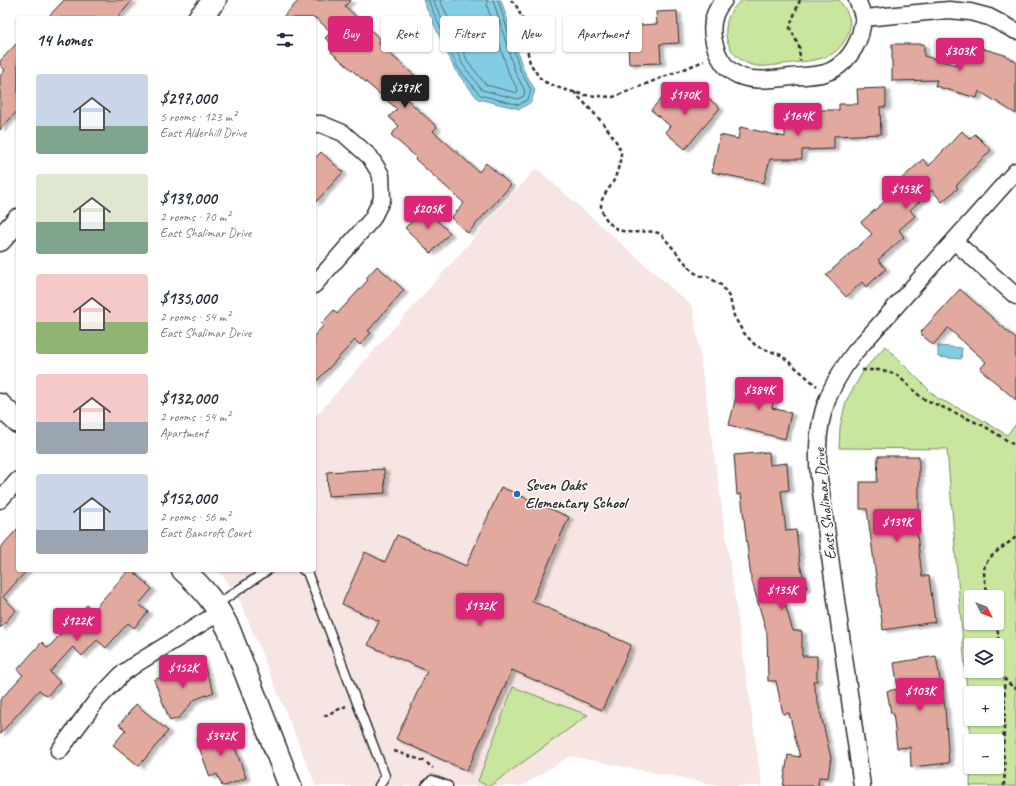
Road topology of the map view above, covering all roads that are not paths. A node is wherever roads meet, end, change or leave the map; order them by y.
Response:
1 (215, 0) edge
2 (724, 0) edge
3 (856, 0) edge
4 (201, 16) edge
5 (864, 18) junction
6 (1016, 31) edge
7 (318, 124) edge
8 (1016, 171) edge
9 (16, 222) edge
10 (0, 240) edge
11 (954, 241) junction
12 (316, 283) edge
13 (1016, 296) edge
14 (0, 405) edge
15 (16, 420) edge
16 (16, 482) edge
17 (0, 500) edge
18 (185, 572) edge
19 (265, 572) edge
20 (307, 572) edge
21 (218, 609) junction
22 (59, 751) dead end
23 (290, 786) edge
24 (379, 786) edge
25 (426, 786) edge
26 (448, 786) edge
27 (862, 786) edge

1 - 4 street
2 - 5 street
3 - 5 street
5 - 6 street
7 - 12 street
8 - 11 street, East Shalimar Drive
9 - 10 street
11 - 13 street
11 - 27 street, East Shalimar Drive
14 - 15 street
16 - 17 street
18 - 21 street
19 - 21 lane
20 - 24 lane
21 - 22 street
21 - 23 street
25 - 26 lane

